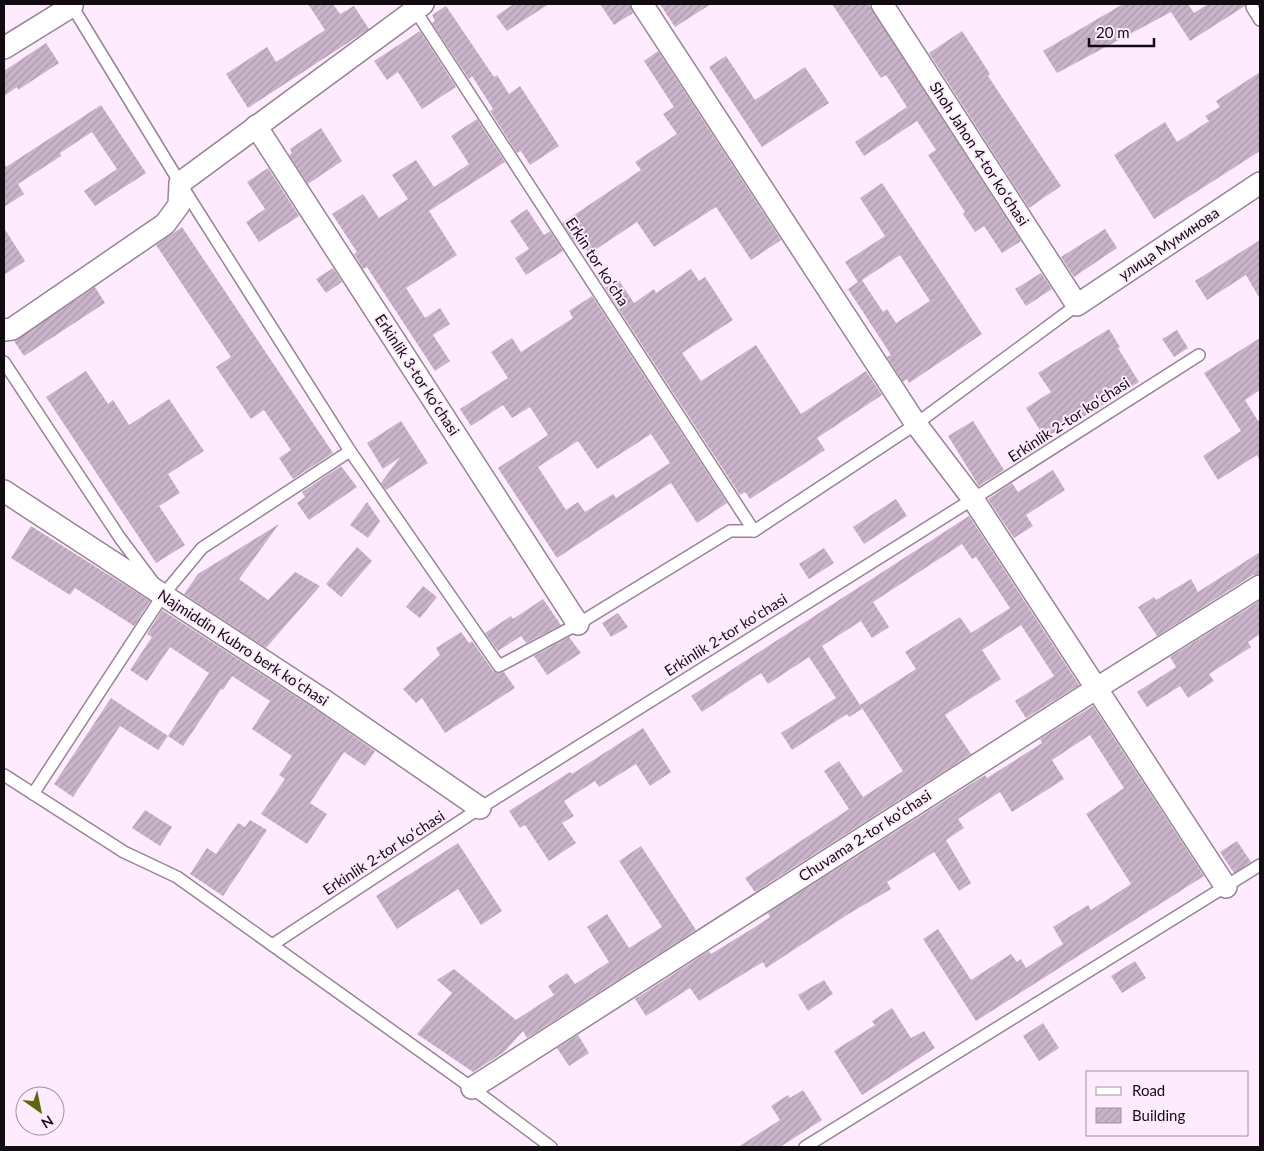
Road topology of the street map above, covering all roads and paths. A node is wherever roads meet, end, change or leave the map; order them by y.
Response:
1 (642, 4) edge
2 (882, 4) edge
3 (73, 5) edge
4 (419, 7) edge
5 (1252, 7) dead end
6 (1260, 20) edge
7 (4, 48) edge
8 (256, 126) junction
9 (180, 183) junction
10 (1260, 183) edge
11 (1077, 305) junction
12 (4, 330) edge
13 (1199, 355) dead end
14 (4, 362) edge
15 (916, 424) junction
16 (350, 451) junction
17 (4, 491) edge
18 (973, 499) junction
19 (754, 531) junction
20 (1260, 586) edge
21 (163, 596) junction
22 (578, 624) junction
23 (1097, 688) junction
24 (4, 774) edge
25 (34, 794) junction
26 (480, 808) junction
27 (1260, 865) edge
28 (1226, 886) junction
29 (272, 945) junction
30 (472, 1088) junction
31 (551, 1147) edge
32 (805, 1147) edge

1 - 15 street
2 - 11 street, Shoh Jahon 4-tor koʻchasi
3 - 7 street
3 - 9 lane
4 - 8 street
4 - 19 lane, Erkin tor koʻcha
5 - 6 lane
8 - 9 street
8 - 22 street, Erkinlik 3-tor koʻchasi
9 - 12 street
9 - 16 lane
10 - 11 street, улица Муминова
11 - 15 lane
13 - 18 lane, Erkinlik 2-tor koʻchasi
14 - 21 lane
15 - 18 street
15 - 19 lane
16 - 21 lane
16 - 22 lane
17 - 21 street, Najmiddin Kubro berk koʻchasi
18 - 23 street
18 - 26 lane, Erkinlik 2-tor koʻchasi
19 - 22 lane
20 - 23 street, Chuvama 2-tor koʻchasi
21 - 25 lane
21 - 26 street, Najmiddin Kubro berk koʻchasi
23 - 28 street
23 - 30 street, Chuvama 2-tor koʻchasi
24 - 25 lane
25 - 29 lane
26 - 29 lane, Erkinlik 2-tor koʻchasi
27 - 28 lane
28 - 32 lane
29 - 30 lane
30 - 31 lane

